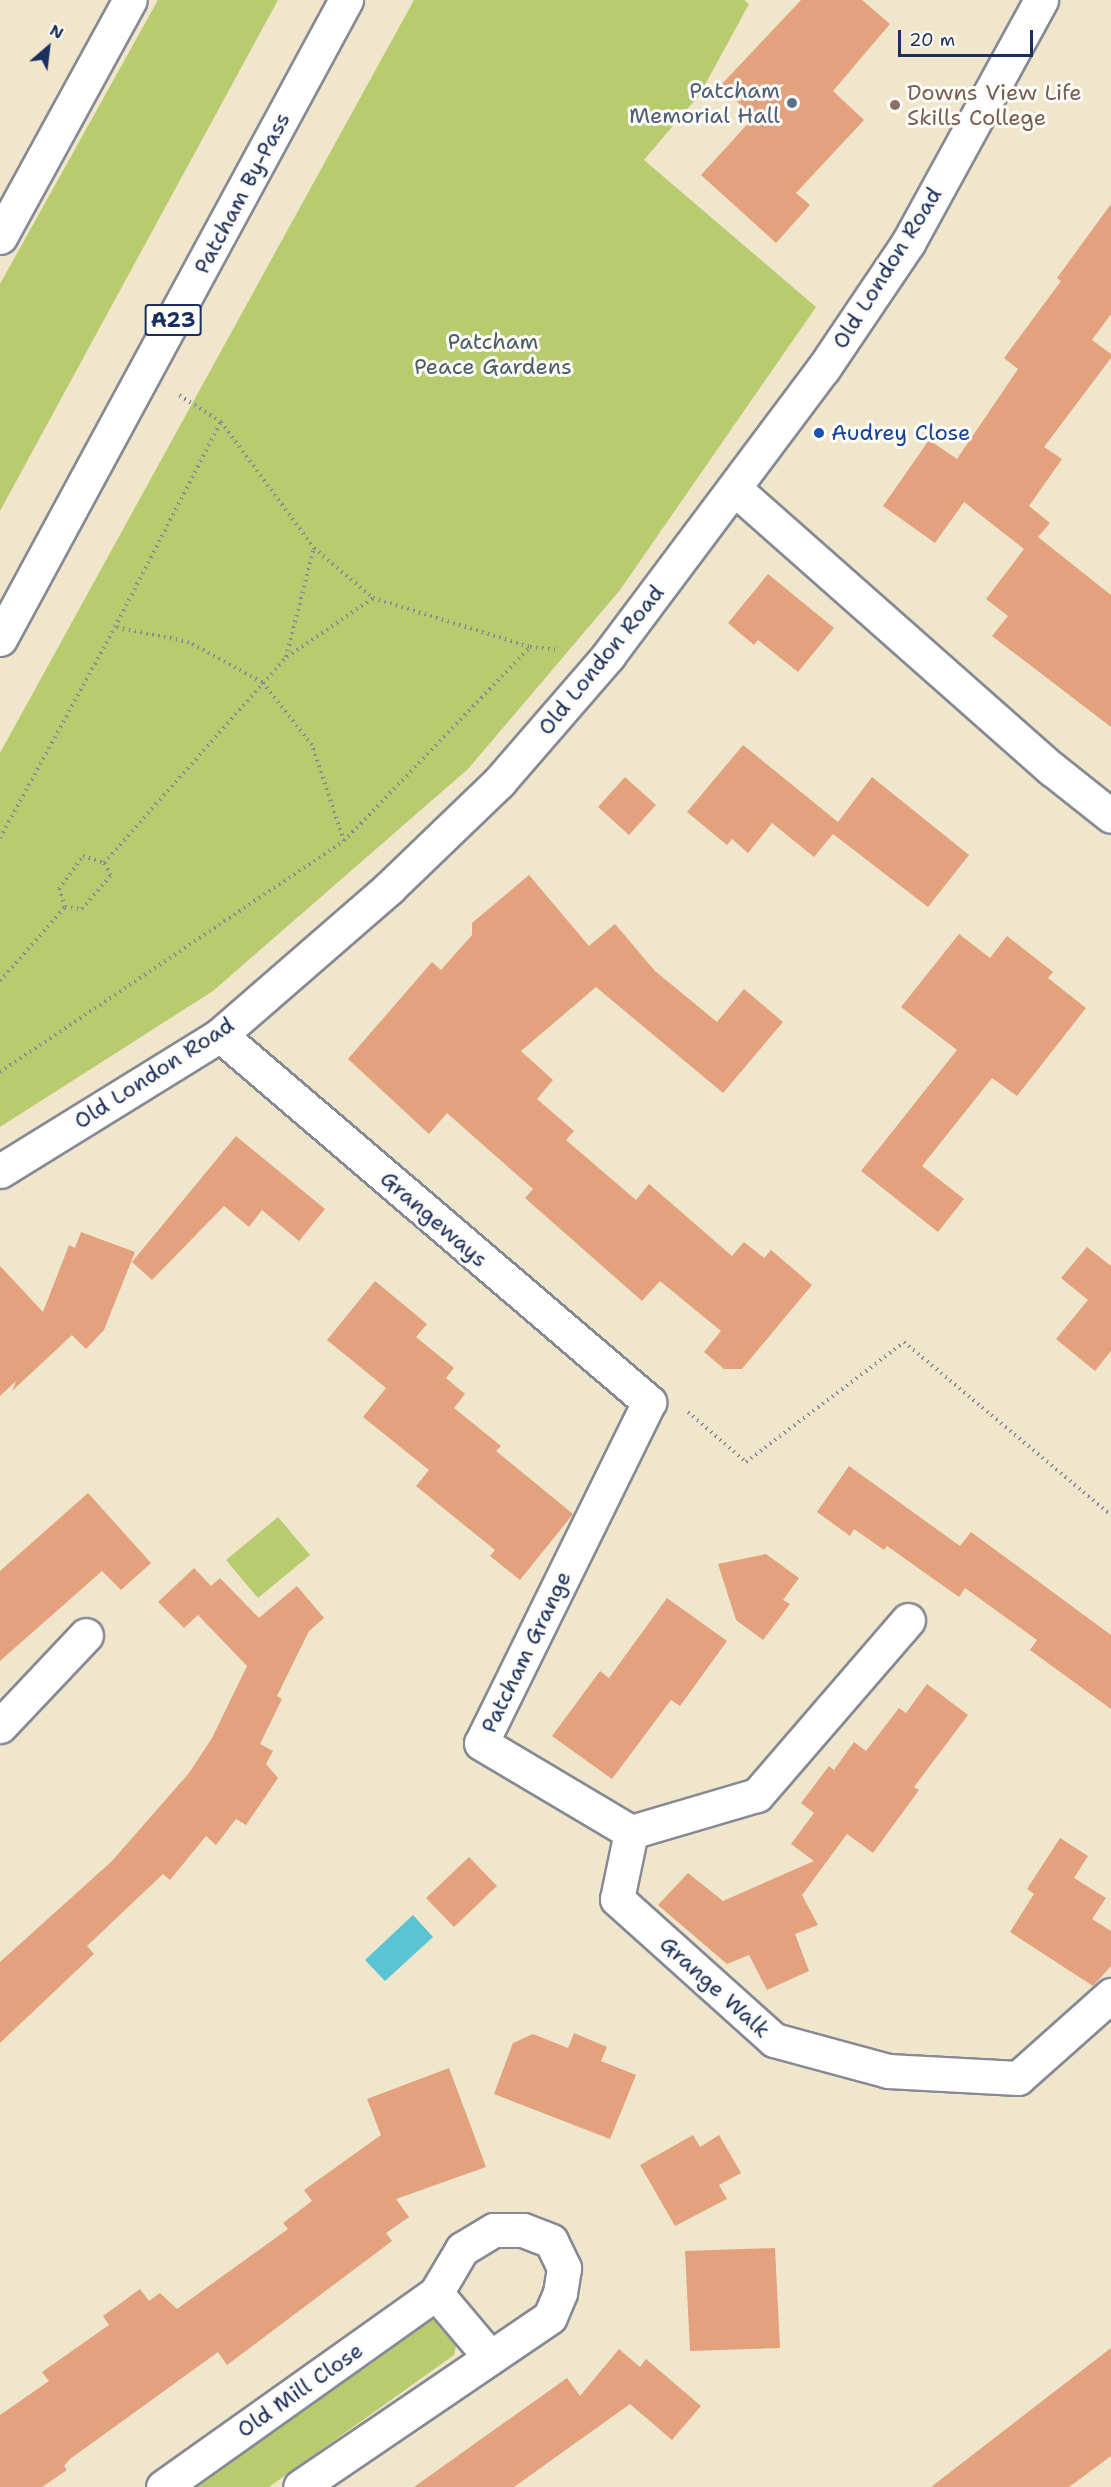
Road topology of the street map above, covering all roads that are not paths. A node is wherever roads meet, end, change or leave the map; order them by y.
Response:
1 (130, 0) edge
2 (346, 0) edge
3 (1041, 0) edge
4 (0, 237) edge
5 (735, 489) junction
6 (0, 639) edge
7 (1111, 816) edge
8 (220, 1035) junction
9 (0, 1171) edge
10 (649, 1402) joint
11 (908, 1620) dead end
12 (86, 1635) dead end
13 (0, 1726) edge
14 (631, 1832) junction
15 (1111, 1995) edge
16 (436, 2293) junction
17 (489, 2356) junction
18 (163, 2487) edge
19 (300, 2487) edge

1 - 4 main road
2 - 6 main road, Patcham By-Pass / A23
3 - 5 main road, Old London Road
5 - 7 main road
5 - 8 main road, Old London Road
8 - 9 main road, Old London Road
8 - 10 main road, Grangeways
10 - 14 main road, Patcham Grange
11 - 14 main road
12 - 13 main road
14 - 15 main road, Grange Walk
16 - 17 main road
16 - 17 main road, Old Mill Close
16 - 18 main road, Old Mill Close
17 - 19 main road, Old Mill Close

